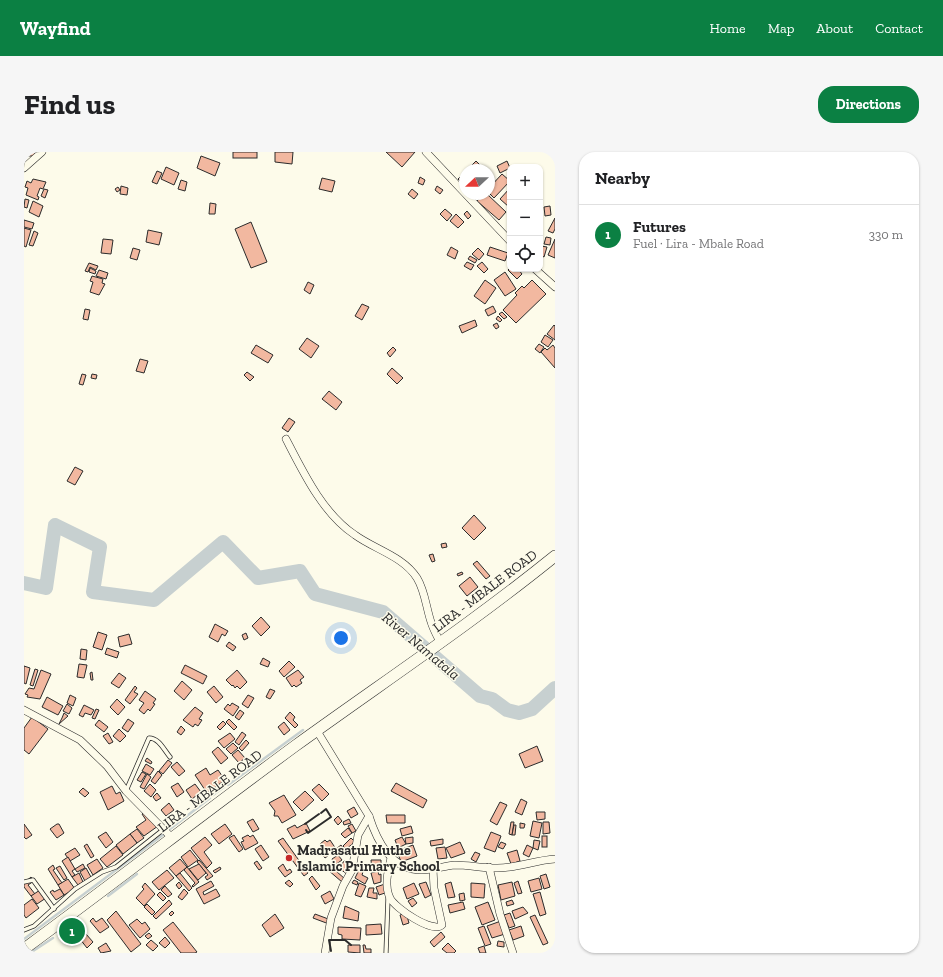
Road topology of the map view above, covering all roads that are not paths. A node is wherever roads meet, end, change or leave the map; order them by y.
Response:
1 (42, 152) edge
2 (426, 152) edge
3 (24, 168) edge
4 (507, 238) edge
5 (539, 272) edge
6 (555, 287) edge
7 (286, 440) dead end
8 (555, 556) edge
9 (437, 647) junction
10 (24, 710) edge
11 (317, 731) junction
12 (170, 757) dead end
13 (126, 791) junction
14 (369, 816) junction
15 (164, 829) junction
16 (172, 838) junction
17 (391, 858) junction
18 (555, 859) edge
19 (489, 867) junction
20 (432, 869) junction
21 (24, 882) edge
22 (389, 895) junction
23 (54, 909) junction
24 (24, 930) edge
25 (24, 949) edge
26 (325, 953) edge
27 (386, 953) edge
28 (513, 953) edge

1 - 3 street
2 - 4 street
5 - 6 street
7 - 9 street
8 - 9 main road, LIRA - MBALE ROAD
9 - 11 main road, LIRA - MBALE ROAD
10 - 13 street
11 - 14 street
11 - 16 main road, LIRA - MBALE ROAD
12 - 13 lane
13 - 15 street
14 - 17 street
14 - 26 street
15 - 16 street
15 - 23 lane
16 - 25 main road, LIRA - MBALE ROAD
17 - 20 street
17 - 22 street
18 - 19 street
19 - 20 street
19 - 28 street
20 - 22 street
21 - 23 lane
22 - 27 lane
23 - 24 lane

